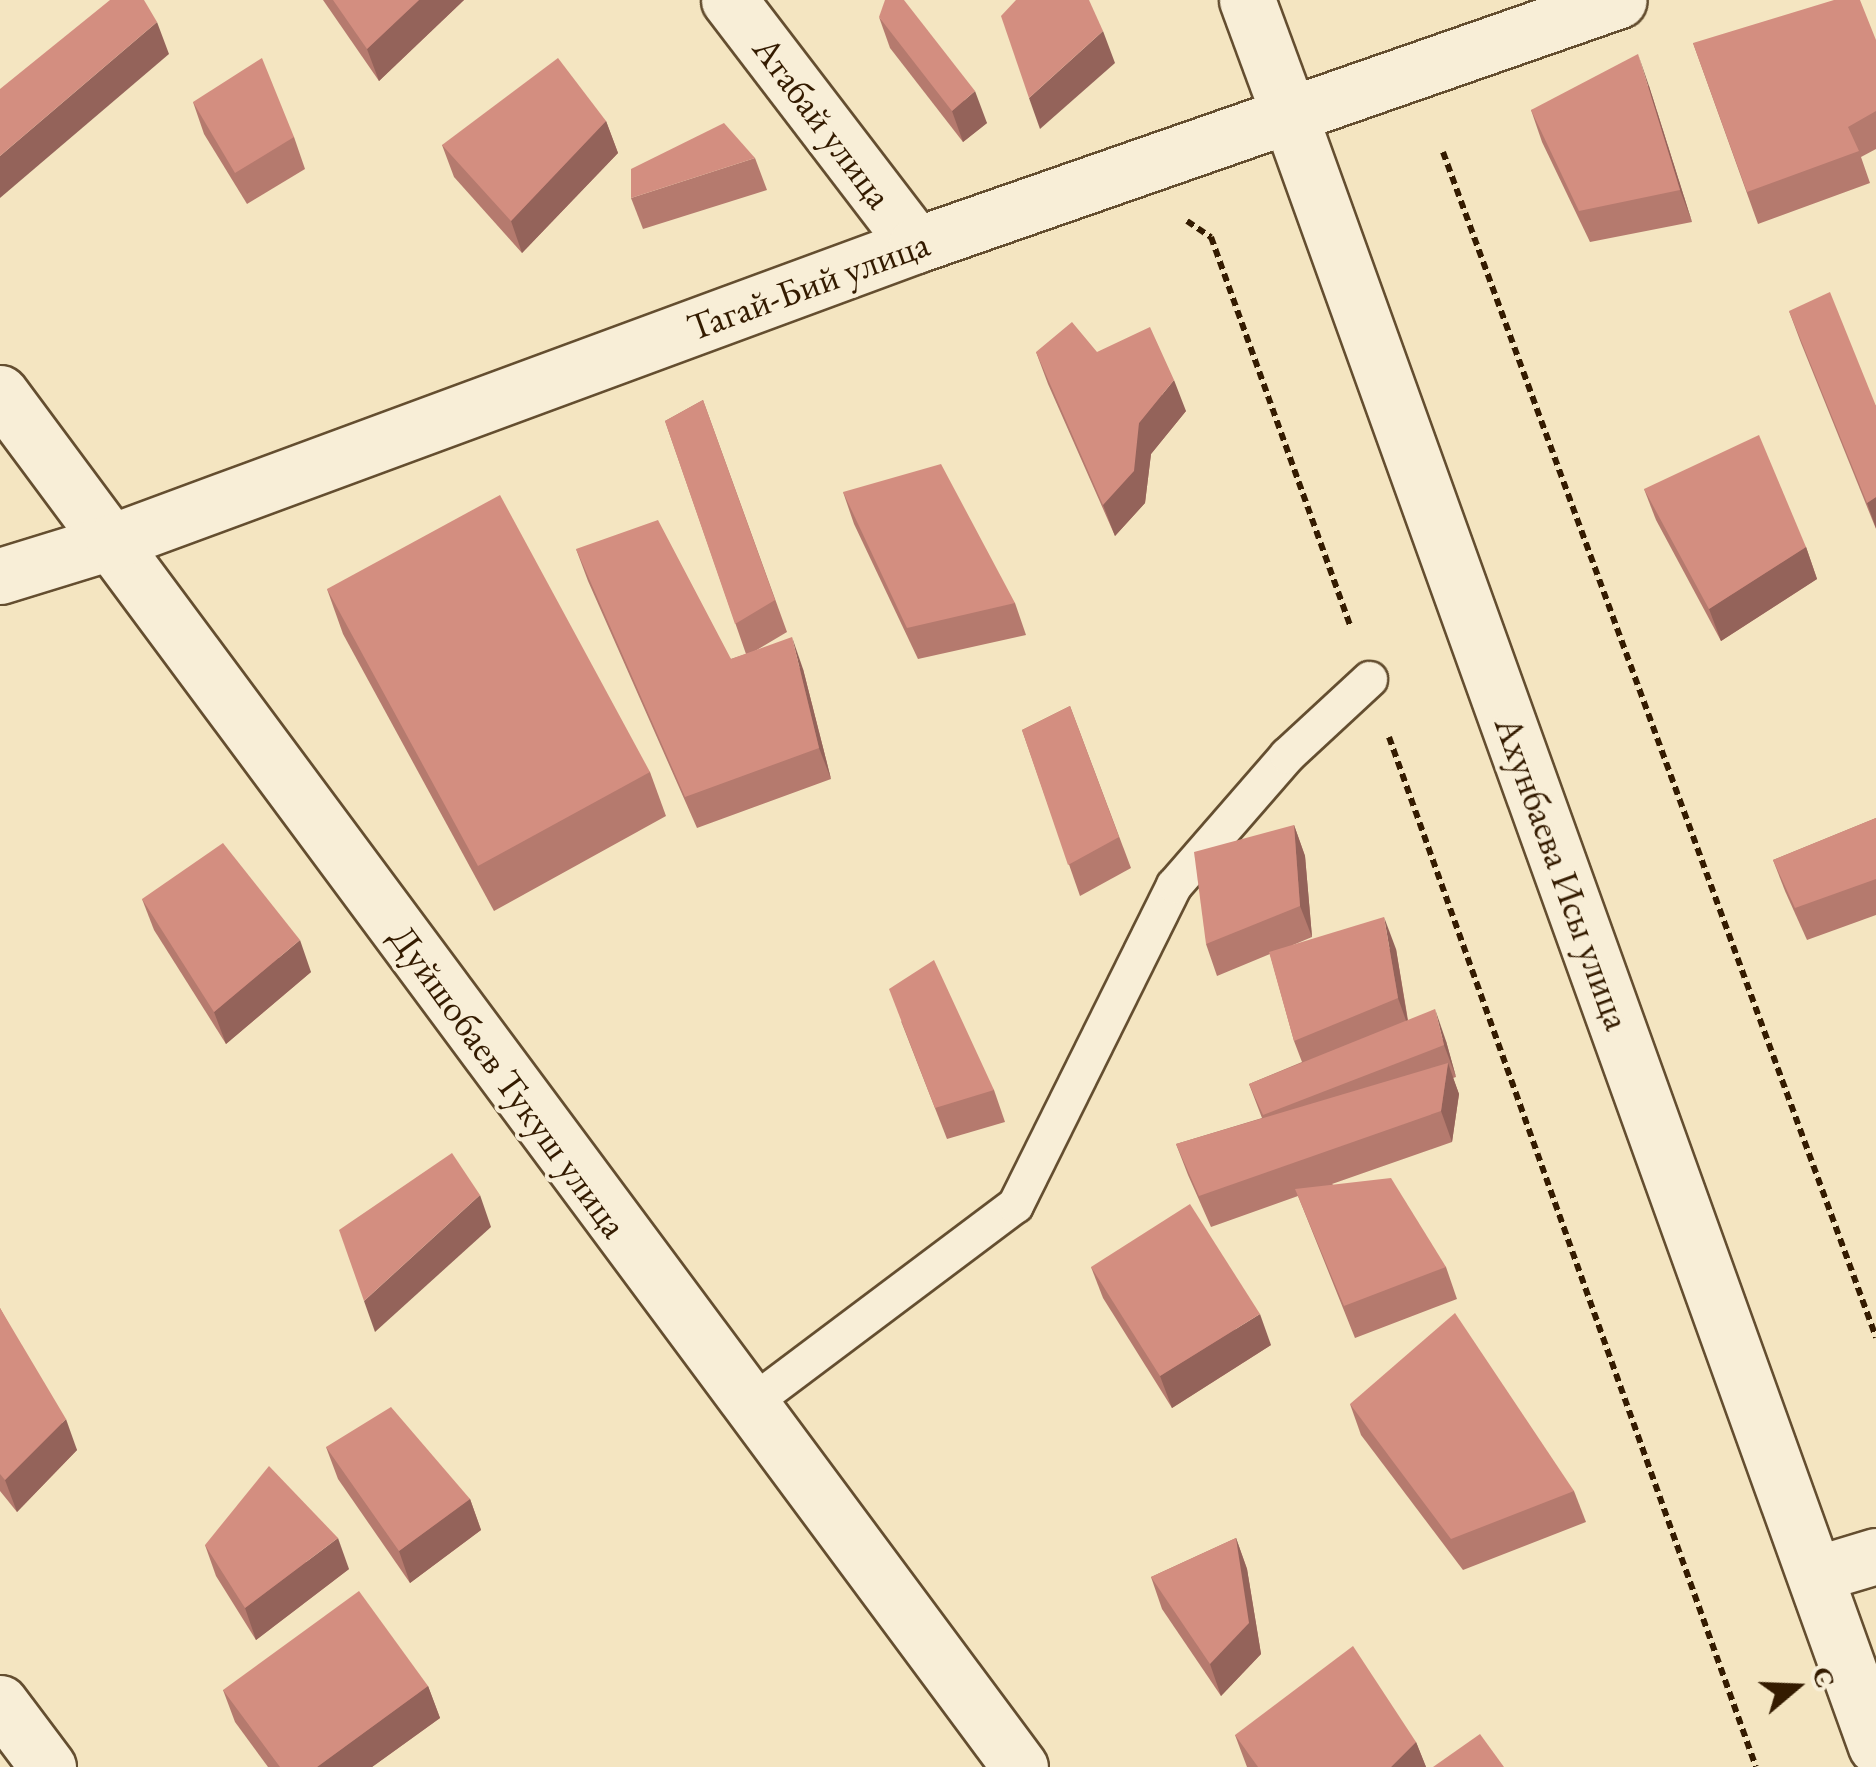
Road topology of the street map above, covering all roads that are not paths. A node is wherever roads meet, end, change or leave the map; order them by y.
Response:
1 (730, 0) edge
2 (1247, 0) edge
3 (1618, 0) edge
4 (1288, 114) junction
5 (916, 244) junction
6 (0, 393) edge
7 (114, 541) junction
8 (0, 576) edge
9 (1369, 679) road end
10 (747, 1406) junction
11 (1876, 1556) edge
12 (1816, 1574) junction
13 (0, 1703) edge
14 (1876, 1746) edge
15 (48, 1767) edge
16 (1020, 1767) edge

1 - 5 street, Атабай улица
2 - 4 street, Ахунбаева Исы улица
3 - 4 street, Тагай-Бий улица
4 - 5 street, Тагай-Бий улица
4 - 12 street, Ахунбаева Исы улица
5 - 7 street, Тагай-Бий улица
6 - 7 street, Дуйшобаев Тукуш улица
7 - 8 street, Тагай-Бий улица
7 - 10 street, Дуйшобаев Тукуш улица
9 - 10 lane
10 - 16 street, Дуйшобаев Тукуш улица
11 - 12 street
12 - 14 street, Ахунбаева Исы улица
13 - 15 street

